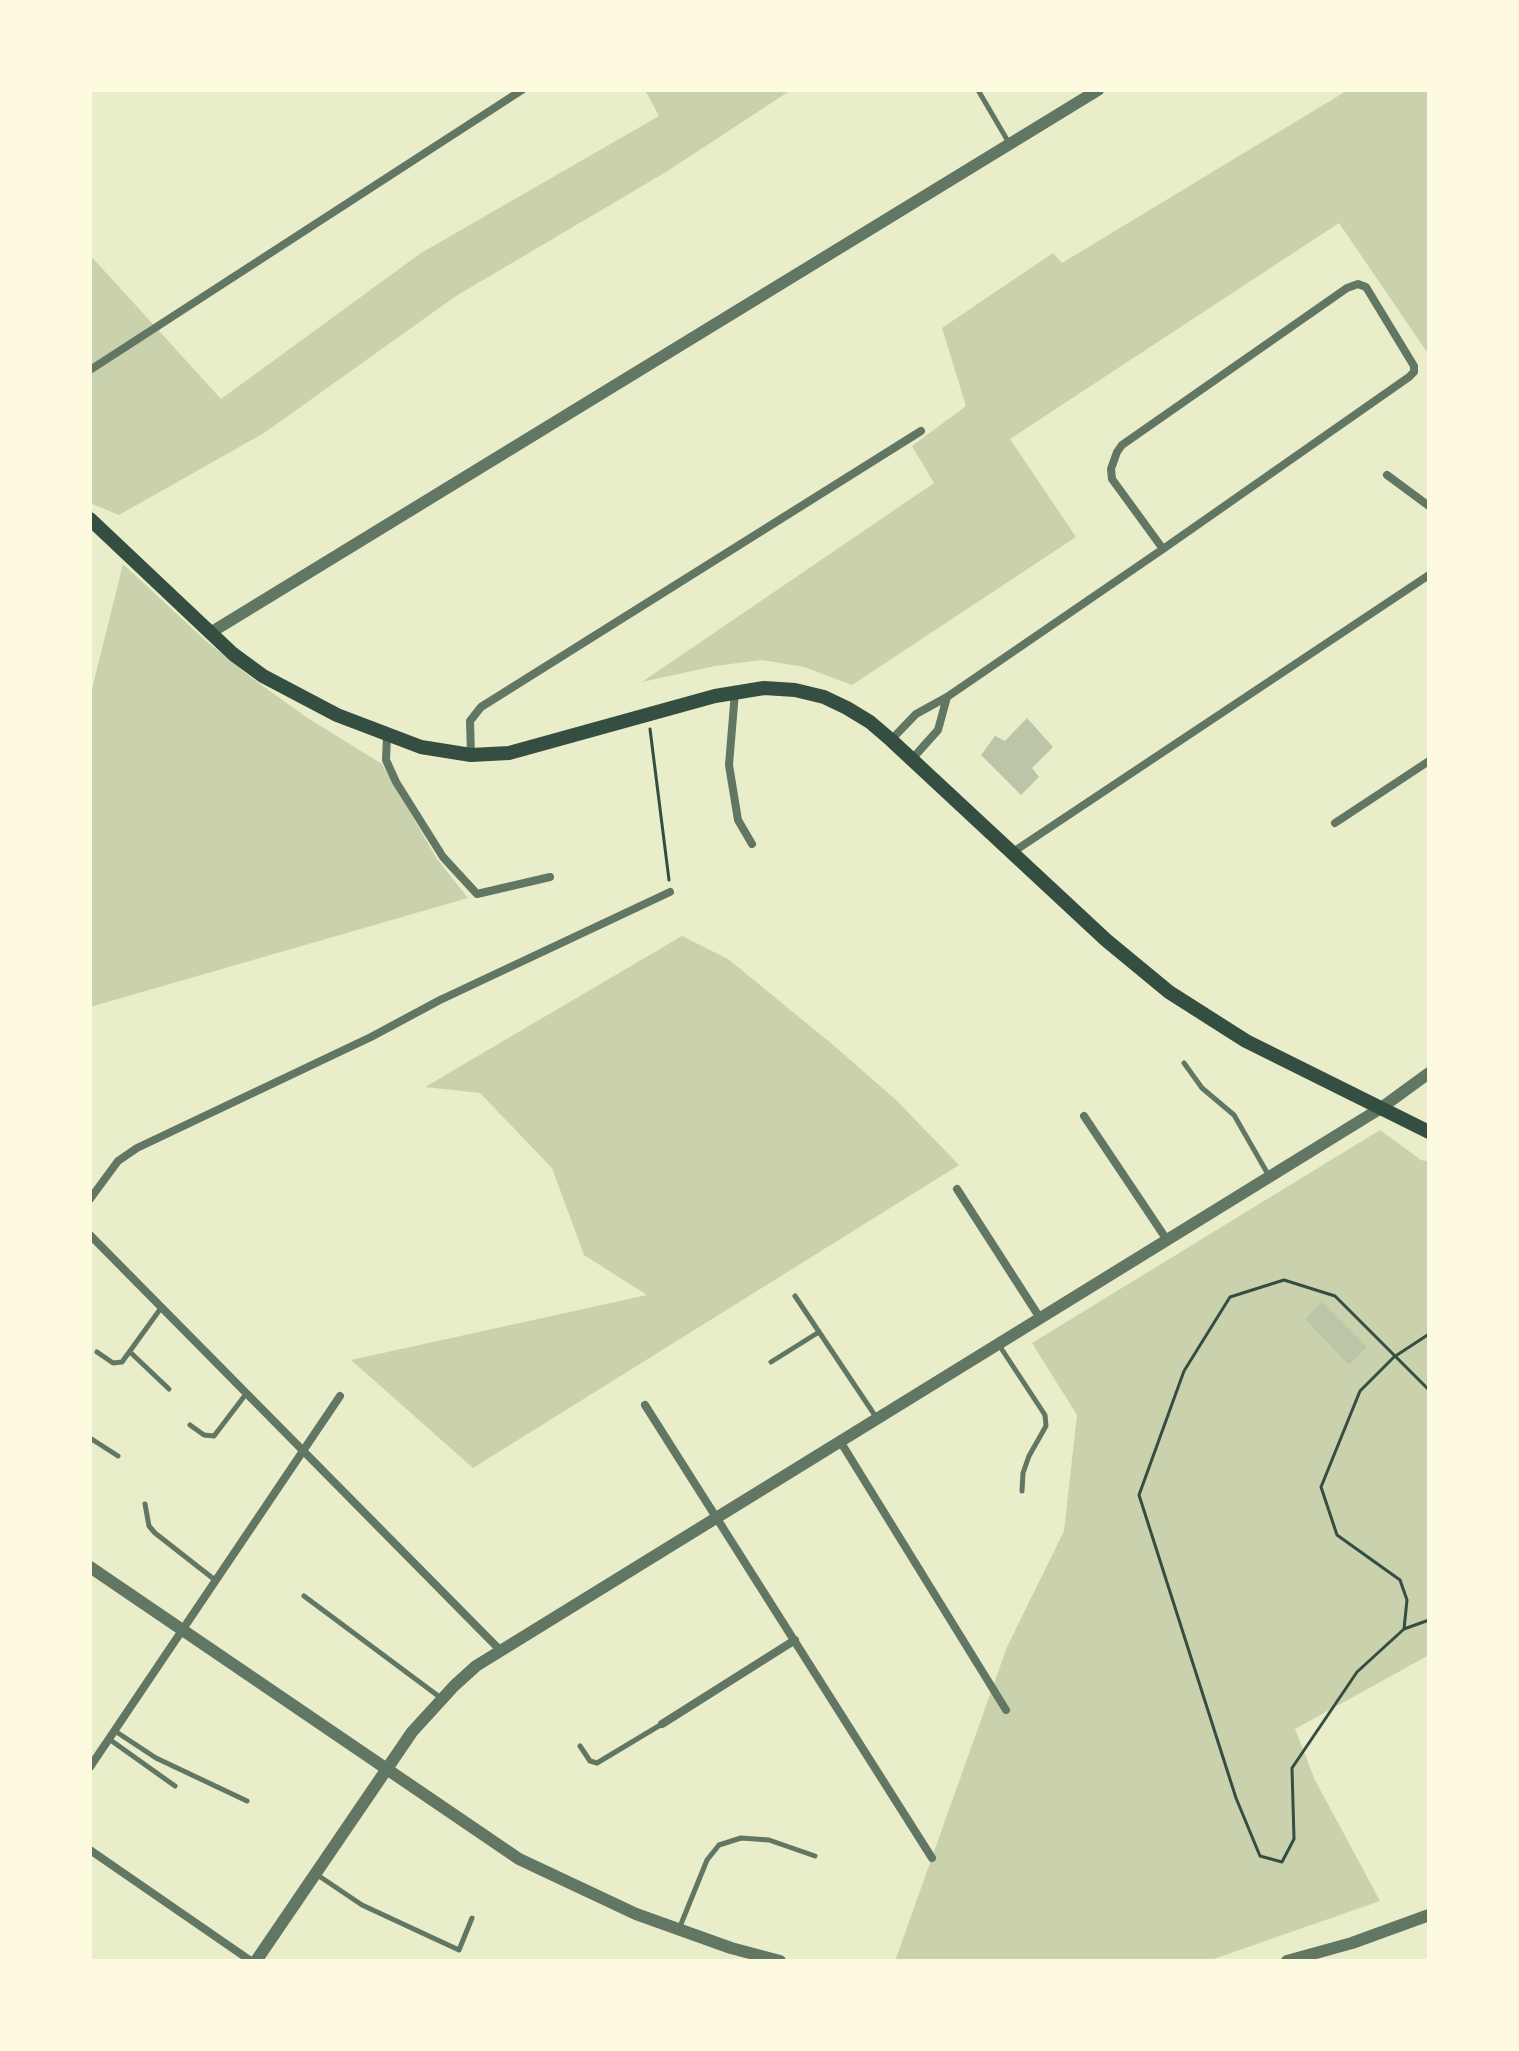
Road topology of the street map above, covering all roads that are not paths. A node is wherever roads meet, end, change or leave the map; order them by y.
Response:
1 (522, 90) edge
2 (978, 90) edge
3 (1098, 90) edge
4 (1009, 144) junction
5 (90, 370) edge
6 (921, 431) dead end
7 (1387, 475) dead end
8 (1429, 506) edge
9 (92, 525) edge
10 (1163, 549) junction
11 (1429, 575) edge
12 (210, 633) junction
13 (735, 691) junction
14 (947, 697) junction
15 (387, 735) junction
16 (891, 740) junction
17 (471, 755) junction
18 (912, 759) junction
19 (1429, 761) edge
20 (1335, 823) dead end
21 (752, 844) dead end
22 (1013, 852) junction
23 (550, 877) dead end
24 (670, 892) road end
25 (1184, 1063) dead end
26 (1429, 1073) edge
27 (1381, 1108) junction
28 (1084, 1116) dead end
29 (1429, 1132) edge
30 (1270, 1177) junction
31 (957, 1189) dead end
32 (90, 1199) edge
33 (90, 1235) edge
34 (1167, 1240) junction
35 (795, 1296) dead end
36 (161, 1307) junction
37 (1040, 1318) junction
38 (819, 1332) junction
39 (998, 1344) junction
40 (97, 1352) dead end
41 (130, 1352) junction
42 (771, 1362) dead end
43 (169, 1389) dead end
44 (247, 1394) junction
45 (340, 1396) dead end
46 (645, 1405) dead end
47 (877, 1418) junction
48 (190, 1425) dead end
49 (90, 1438) edge
50 (840, 1441) junction
51 (303, 1451) junction
52 (118, 1456) dead end
53 (1022, 1491) dead end
54 (145, 1504) dead end
55 (716, 1517) junction
56 (90, 1567) edge
57 (216, 1580) junction
58 (304, 1596) dead end
59 (182, 1630) junction
60 (795, 1640) junction
61 (500, 1650) junction
62 (442, 1698) junction
63 (1006, 1710) dead end
64 (662, 1724) joint
65 (112, 1735) junction
66 (580, 1746) dead end
67 (90, 1767) edge
68 (385, 1770) junction
69 (175, 1786) dead end
70 (247, 1801) dead end
71 (90, 1850) edge
72 (815, 1856) dead end
73 (932, 1858) dead end
74 (315, 1873) junction
75 (1429, 1915) edge
76 (472, 1918) dead end
77 (678, 1930) junction
78 (253, 1961) edge
79 (780, 1961) edge
80 (1287, 1961) edge

1 - 5 street
2 - 4 lane
3 - 4 street
4 - 12 street
6 - 17 street
7 - 8 street
9 - 12 main road
10 - 10 street
10 - 14 street
11 - 22 street
12 - 15 main road
13 - 16 main road
13 - 17 main road
13 - 21 street
14 - 16 street
14 - 18 street
15 - 17 main road
15 - 23 street
16 - 18 main road
18 - 22 main road
19 - 20 street
22 - 27 main road
24 - 32 street
25 - 30 lane
26 - 27 street
27 - 29 main road
27 - 30 street
28 - 34 street
30 - 34 street
31 - 37 street
33 - 36 street
34 - 37 street
35 - 38 lane
36 - 41 lane
36 - 44 street
37 - 39 street
38 - 42 lane
38 - 47 lane
39 - 47 street
39 - 53 lane
40 - 41 lane
41 - 43 lane
44 - 48 lane
44 - 51 street
45 - 51 street
46 - 55 street
47 - 50 street
49 - 52 lane
50 - 55 street
50 - 63 street
51 - 57 street
51 - 61 street
54 - 57 lane
55 - 60 street
55 - 61 street
56 - 59 street
57 - 59 street
58 - 62 lane
59 - 65 street
59 - 68 street
60 - 64 street
60 - 73 street
61 - 62 street
62 - 68 street
64 - 66 lane
65 - 67 street
65 - 69 lane
65 - 70 lane
68 - 74 street
68 - 77 street
71 - 78 street
72 - 77 lane
74 - 76 lane
74 - 78 street
75 - 80 street
77 - 79 street

